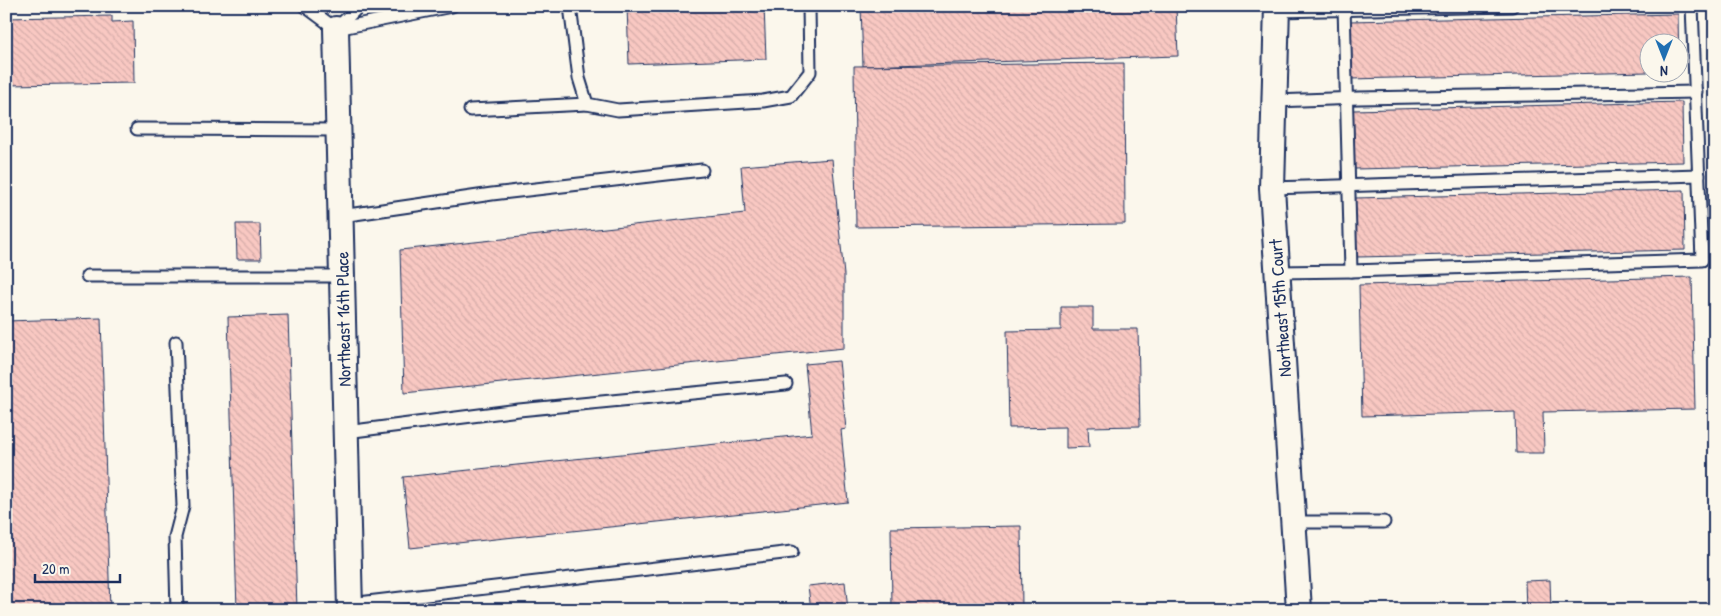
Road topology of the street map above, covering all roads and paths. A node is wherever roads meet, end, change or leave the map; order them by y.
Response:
1 (305, 6) edge
2 (359, 6) edge
3 (452, 6) edge
4 (570, 6) edge
5 (809, 6) edge
6 (1512, 6) edge
7 (1692, 6) edge
8 (1277, 8) edge
9 (1344, 8) edge
10 (336, 29) junction
11 (1696, 92) junction
12 (1346, 98) junction
13 (1274, 101) junction
14 (587, 104) junction
15 (470, 110) dead end
16 (137, 130) dead end
17 (339, 130) junction
18 (702, 170) dead end
19 (1699, 175) junction
20 (1348, 185) junction
21 (1272, 188) junction
22 (341, 216) junction
23 (1351, 271) junction
24 (1278, 272) junction
25 (87, 276) dead end
26 (342, 276) junction
27 (176, 342) dead end
28 (786, 384) dead end
29 (346, 432) junction
30 (1293, 522) junction
31 (1384, 522) dead end
32 (792, 552) dead end
33 (350, 607) edge
34 (177, 610) edge
35 (1299, 610) edge

1 - 10 lane
2 - 10 lane
3 - 10 lane
4 - 14 lane
5 - 14 lane
6 - 9 lane
7 - 11 lane
8 - 9 lane
8 - 13 street, Northeast 15th Court
9 - 12 lane
10 - 17 street, Northeast 16th Place
11 - 12 lane
11 - 19 lane
12 - 13 lane
12 - 20 lane
13 - 21 street, Northeast 15th Court
14 - 15 lane
16 - 17 lane
17 - 22 street, Northeast 16th Place
18 - 22 lane
19 - 20 lane
19 - 23 lane
20 - 21 lane
20 - 23 lane
21 - 24 street, Northeast 15th Court
22 - 26 street, Northeast 16th Place
23 - 24 lane
24 - 30 street, Northeast 15th Court
25 - 26 lane
26 - 29 street, Northeast 16th Place
27 - 34 lane
28 - 29 lane
29 - 33 street, Northeast 16th Place
30 - 31 lane
30 - 35 street, Northeast 15th Court
32 - 33 lane

